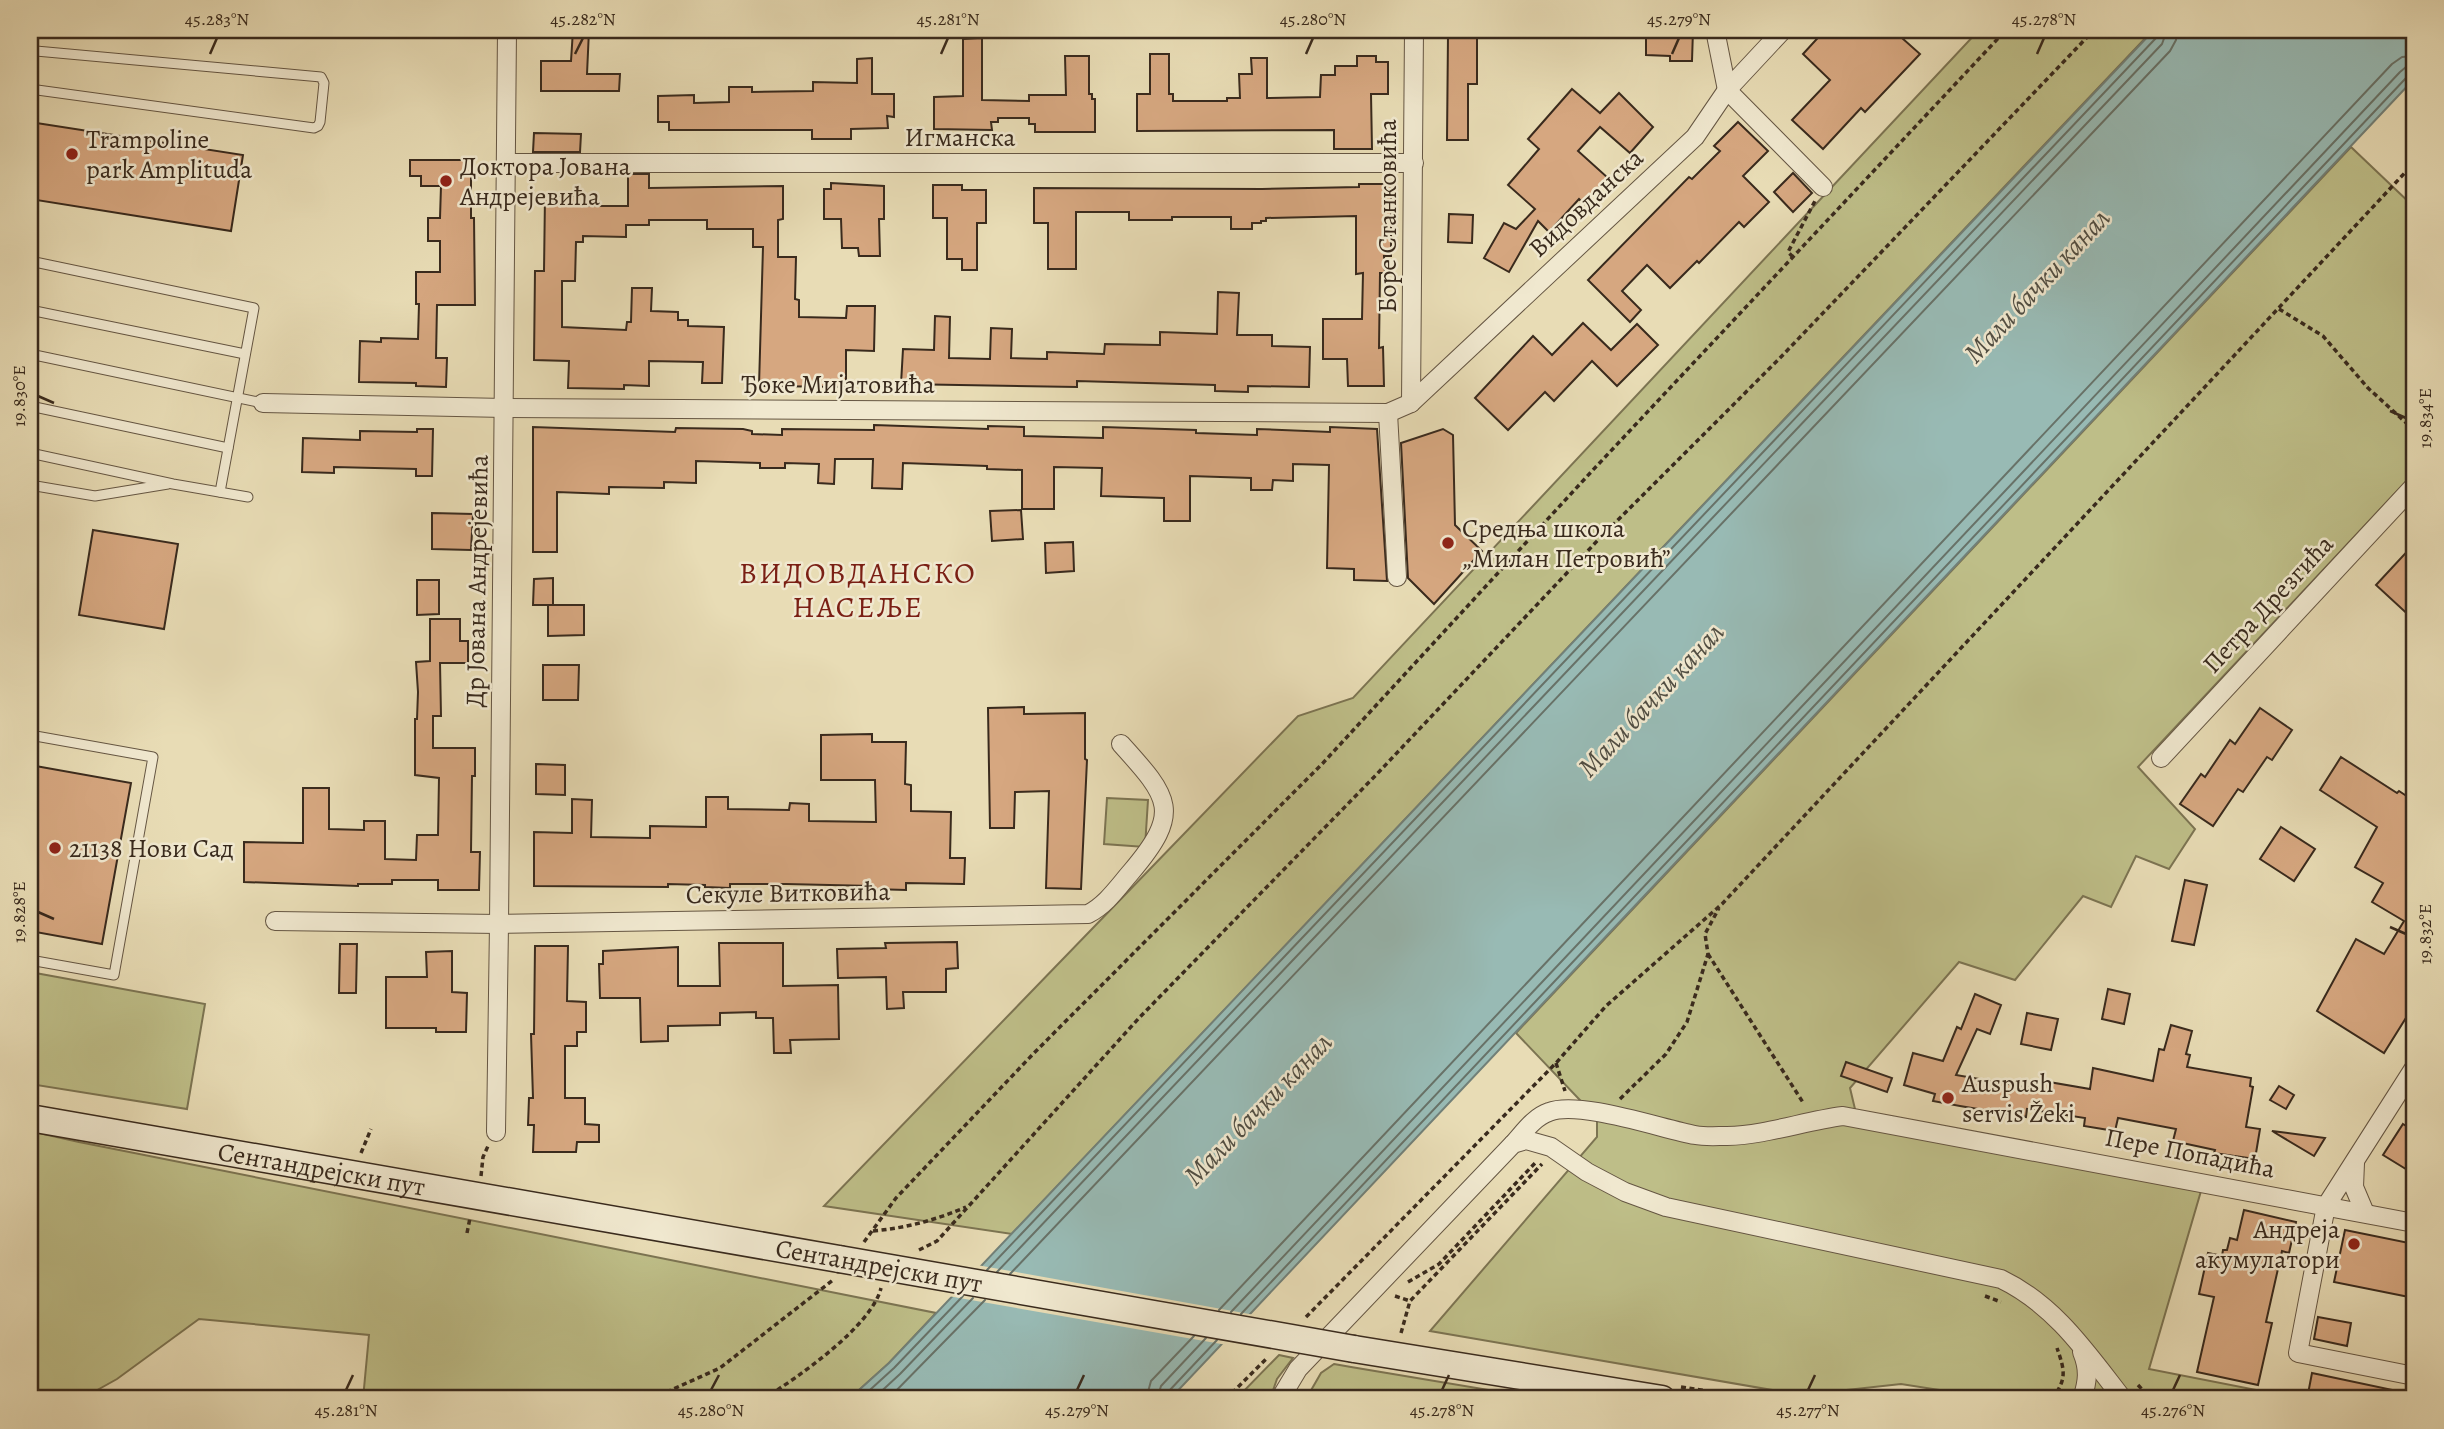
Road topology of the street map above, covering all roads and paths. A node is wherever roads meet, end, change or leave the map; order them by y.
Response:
1 (507, 30) edge
2 (1414, 30) edge
3 (1715, 30) edge
4 (1783, 30) edge
5 (2006, 30) edge
6 (2094, 30) edge
7 (30, 53) edge
8 (30, 89) edge
9 (1727, 90) junction
10 (506, 163) junction
11 (1413, 163) junction
12 (2414, 163) edge
13 (1823, 187) joint
14 (1793, 257) junction
15 (30, 261) edge
16 (2279, 309) junction
17 (30, 310) edge
18 (30, 354) edge
19 (246, 354) junction
20 (237, 397) junction
21 (263, 403) joint
22 (1411, 403) junction
23 (30, 406) edge
24 (505, 408) junction
25 (1388, 413) junction
26 (2414, 430) edge
27 (228, 448) junction
28 (30, 453) edge
29 (173, 484) junction
30 (30, 485) edge
31 (2414, 486) edge
32 (220, 492) junction
33 (248, 497) dead end
34 (1397, 578) dead end
35 (30, 735) edge
36 (1121, 744) dead end
37 (2161, 758) dead end
38 (1722, 904) junction
39 (275, 921) dead end
40 (499, 924) junction
41 (1708, 954) junction
42 (30, 960) edge
43 (2414, 1068) edge
44 (30, 1110) edge
45 (1609, 1115) junction
46 (30, 1118) edge
47 (1815, 1121) junction
48 (98, 1129) junction
49 (371, 1129) dead end
50 (496, 1132) dead end
51 (1513, 1144) junction
52 (1550, 1153) junction
53 (360, 1154) dead end
54 (483, 1157) dead end
55 (1538, 1160) junction
56 (2356, 1160) junction
57 (1552, 1169) dead end
58 (481, 1176) dead end
59 (968, 1206) junction
60 (2326, 1206) junction
61 (471, 1211) dead end
62 (2365, 1213) junction
63 (2414, 1223) edge
64 (872, 1231) junction
65 (467, 1233) dead end
66 (915, 1253) dead end
67 (843, 1263) junction
68 (883, 1278) dead end
69 (820, 1283) dead end
70 (1407, 1283) dead end
71 (824, 1288) junction
72 (1395, 1290) dead end
73 (1978, 1294) dead end
74 (1410, 1301) junction
75 (2003, 1303) dead end
76 (1302, 1322) dead end
77 (1399, 1342) dead end
78 (2078, 1342) junction
79 (2055, 1343) dead end
80 (1273, 1351) dead end
81 (2414, 1376) edge
82 (30, 1390) edge
83 (89, 1399) edge
84 (651, 1399) edge
85 (763, 1399) edge
86 (1226, 1399) edge
87 (1280, 1399) edge
88 (1662, 1399) edge
89 (2053, 1399) edge
90 (2082, 1399) edge
91 (2123, 1399) edge

1 - 10 street, Др Јована Андрејевића
2 - 11 street, Боре Станковића
3 - 9 street
4 - 9 street, Видовданска
5 - 14 path
6 - 59 path
7 - 8 lane
9 - 13 street
9 - 22 street, Видовданска
10 - 11 street, Игманска
10 - 24 street, Др Јована Андрејевића
11 - 22 street, Боре Станковића
12 - 16 path
13 - 14 path
14 - 64 path
15 - 19 lane
16 - 26 path
16 - 38 path
17 - 19 lane
18 - 20 lane
19 - 20 lane
20 - 21 lane
20 - 27 lane
21 - 24 street, Ђоке Мијатовића
22 - 25 street, Ђоке Мијатовића
23 - 27 lane
24 - 25 street, Ђоке Мијатовића
24 - 40 street, Др Јована Андрејевића
25 - 34 street
27 - 32 lane
28 - 29 lane
29 - 30 lane
29 - 32 lane
31 - 37 street, Петра Дрезгића
32 - 33 lane
35 - 42 lane
36 - 40 street, Секуле Витковића
38 - 41 path
38 - 76 path
39 - 40 street, Секуле Витковића
40 - 50 street, Др Јована Андрејевића
41 - 45 path
41 - 47 path
43 - 56 street
44 - 48 main road, Сентандрејски пут
45 - 47 street, Пере Попадића
45 - 51 street, Пере Попадића
46 - 48 main road, Сентандрејски пут
47 - 60 street, Пере Попадића
48 - 67 main road, Сентандрејски пут
49 - 53 path
51 - 52 street
51 - 87 street, Пере Попадића
52 - 55 path
52 - 55 path
52 - 57 path
52 - 74 path
52 - 78 street
54 - 58 path
55 - 70 path
56 - 60 street
56 - 62 street
59 - 64 path
59 - 66 path
60 - 62 street, Пере Попадића
60 - 81 street
61 - 65 path
62 - 63 street, Пере Попадића
64 - 67 path
67 - 71 path
67 - 88 main road, Сентандрејски пут, bridge
68 - 85 path
69 - 71 path
71 - 84 path
72 - 74 path
73 - 75 path
74 - 77 path
78 - 90 street
78 - 91 street
79 - 89 path
80 - 86 path
82 - 83 path

